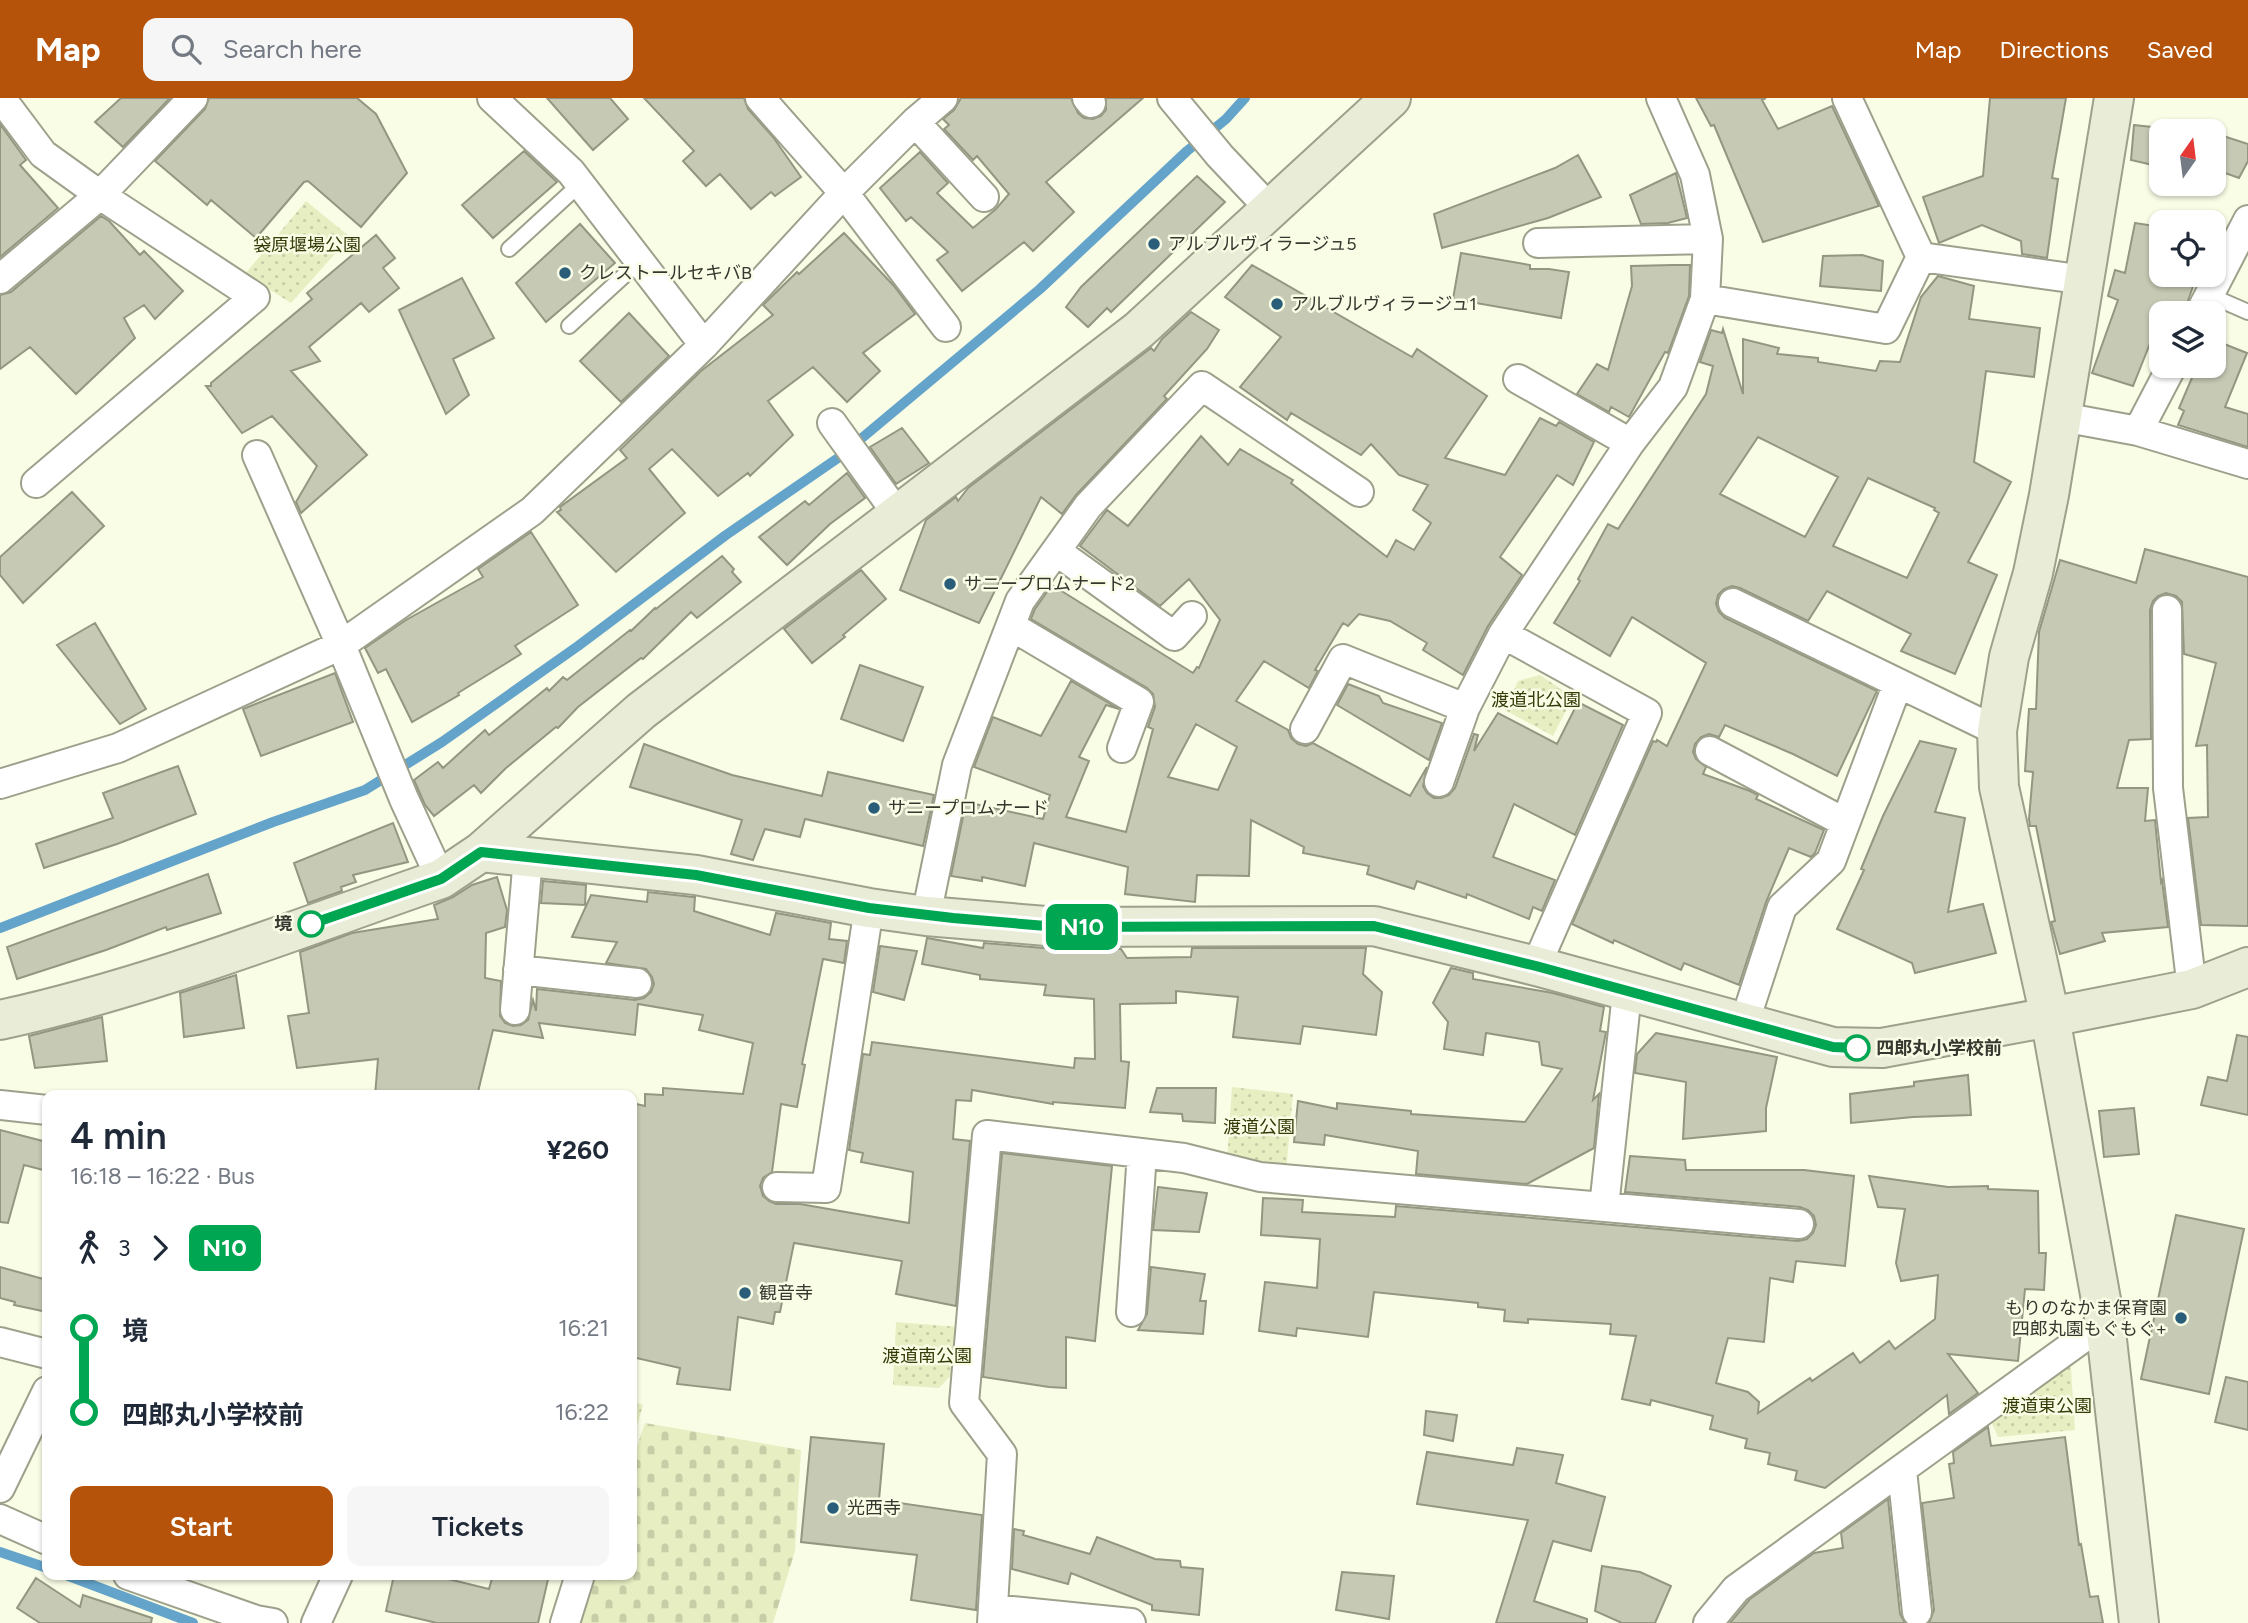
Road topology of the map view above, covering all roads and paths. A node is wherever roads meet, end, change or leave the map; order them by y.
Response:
1 (1, 98) edge
2 (193, 98) edge
3 (492, 98) edge
4 (760, 98) edge
5 (943, 98) edge
6 (1391, 98) edge
7 (1661, 98) edge
8 (1847, 98) edge
9 (2113, 98) edge
10 (1178, 106) edge
11 (915, 122) junction
12 (580, 184) junction
13 (844, 193) junction
14 (100, 195) junction
15 (984, 197) dead end
16 (1270, 209) junction
17 (2248, 220) edge
18 (1708, 239) junction
19 (1538, 243) dead end
20 (509, 249) dead end
21 (1921, 257) junction
22 (640, 261) junction
23 (0, 279) edge
24 (2085, 280) junction
25 (1706, 299) junction
26 (2207, 301) edge
27 (2226, 308) edge
28 (2248, 312) edge
29 (569, 326) dead end
30 (946, 327) dead end
31 (705, 345) junction
32 (2166, 378) edge
33 (1518, 379) dead end
34 (2062, 418) junction
35 (832, 423) dead end
36 (2138, 431) junction
37 (1630, 443) junction
38 (257, 455) dead end
39 (2248, 464) edge
40 (36, 483) dead end
41 (1359, 492) dead end
42 (898, 515) junction
43 (1056, 551) junction
44 (1733, 603) dead end
45 (2168, 610) dead end
46 (1192, 616) dead end
47 (1011, 626) junction
48 (1503, 634) junction
49 (341, 645) junction
50 (1898, 682) junction
51 (1465, 708) junction
52 (1306, 729) dead end
53 (1997, 731) junction
54 (1122, 748) dead end
55 (1710, 751) dead end
56 (1439, 782) dead end
57 (0, 784) edge
58 (1844, 822) junction
59 (481, 852) junction
60 (528, 857) junction
61 (441, 879) junction
62 (869, 908) junction
63 (926, 916) junction
64 (1536, 966) junction
65 (2248, 967) edge
66 (518, 970) junction
67 (637, 983) dead end
68 (2192, 989) junction
69 (1627, 993) junction
70 (514, 1010) dead end
71 (2050, 1017) junction
72 (0, 1020) edge
73 (1744, 1024) junction
74 (0, 1105) edge
75 (42, 1109) edge
76 (1142, 1153) junction
77 (777, 1187) dead end
78 (1604, 1207) junction
79 (1800, 1224) dead end
80 (1131, 1312) dead end
81 (2105, 1322) junction
82 (0, 1342) edge
83 (42, 1353) edge
84 (42, 1401) edge
85 (1902, 1470) junction
86 (0, 1488) edge
87 (0, 1519) edge
88 (42, 1538) edge
89 (142, 1580) edge
90 (336, 1580) edge
91 (578, 1580) edge
92 (1917, 1612) dead end
93 (993, 1616) edge
94 (273, 1623) edge
95 (316, 1623) edge
96 (565, 1623) edge
97 (1131, 1623) edge
98 (1708, 1623) edge
99 (2139, 1623) edge

1 - 14 street
2 - 14 street
3 - 12 street
4 - 13 street
5 - 11 street
6 - 16 street
7 - 18 street
8 - 21 street
9 - 24 street
10 - 16 street
11 - 13 street
11 - 15 street
12 - 20 lane
12 - 22 street
13 - 30 street
13 - 31 street
14 - 23 street
14 - 40 street
16 - 42 street
17 - 26 street
18 - 19 street
18 - 25 street
21 - 24 street
21 - 25 street
22 - 29 lane
22 - 31 street
24 - 34 street
25 - 37 street
27 - 28 lane
31 - 49 street
32 - 36 street
33 - 37 street
34 - 36 street
34 - 53 street
35 - 42 street
36 - 39 street
37 - 48 street
38 - 49 street
41 - 43 street
42 - 59 street
43 - 46 street
43 - 47 street
44 - 50 street
45 - 68 street
47 - 54 street
47 - 63 street
48 - 51 street
48 - 64 street
49 - 57 street
49 - 61 street
50 - 53 street
50 - 58 street
51 - 52 street
51 - 56 street
53 - 71 street
55 - 58 street
58 - 73 street
59 - 60 street
59 - 61 street
60 - 62 street
60 - 66 street
61 - 72 street
62 - 63 street
62 - 77 street
63 - 64 street
64 - 69 street
65 - 68 street
66 - 67 street
66 - 70 street
68 - 71 street
69 - 73 street
69 - 78 street
71 - 73 street
71 - 81 street
74 - 75 street
76 - 78 street
76 - 80 street
76 - 93 street
78 - 79 street
81 - 85 street
81 - 99 street
82 - 83 street
84 - 86 street
85 - 92 street
85 - 98 street
87 - 88 street
89 - 94 street
90 - 95 street
91 - 96 street
93 - 97 street

